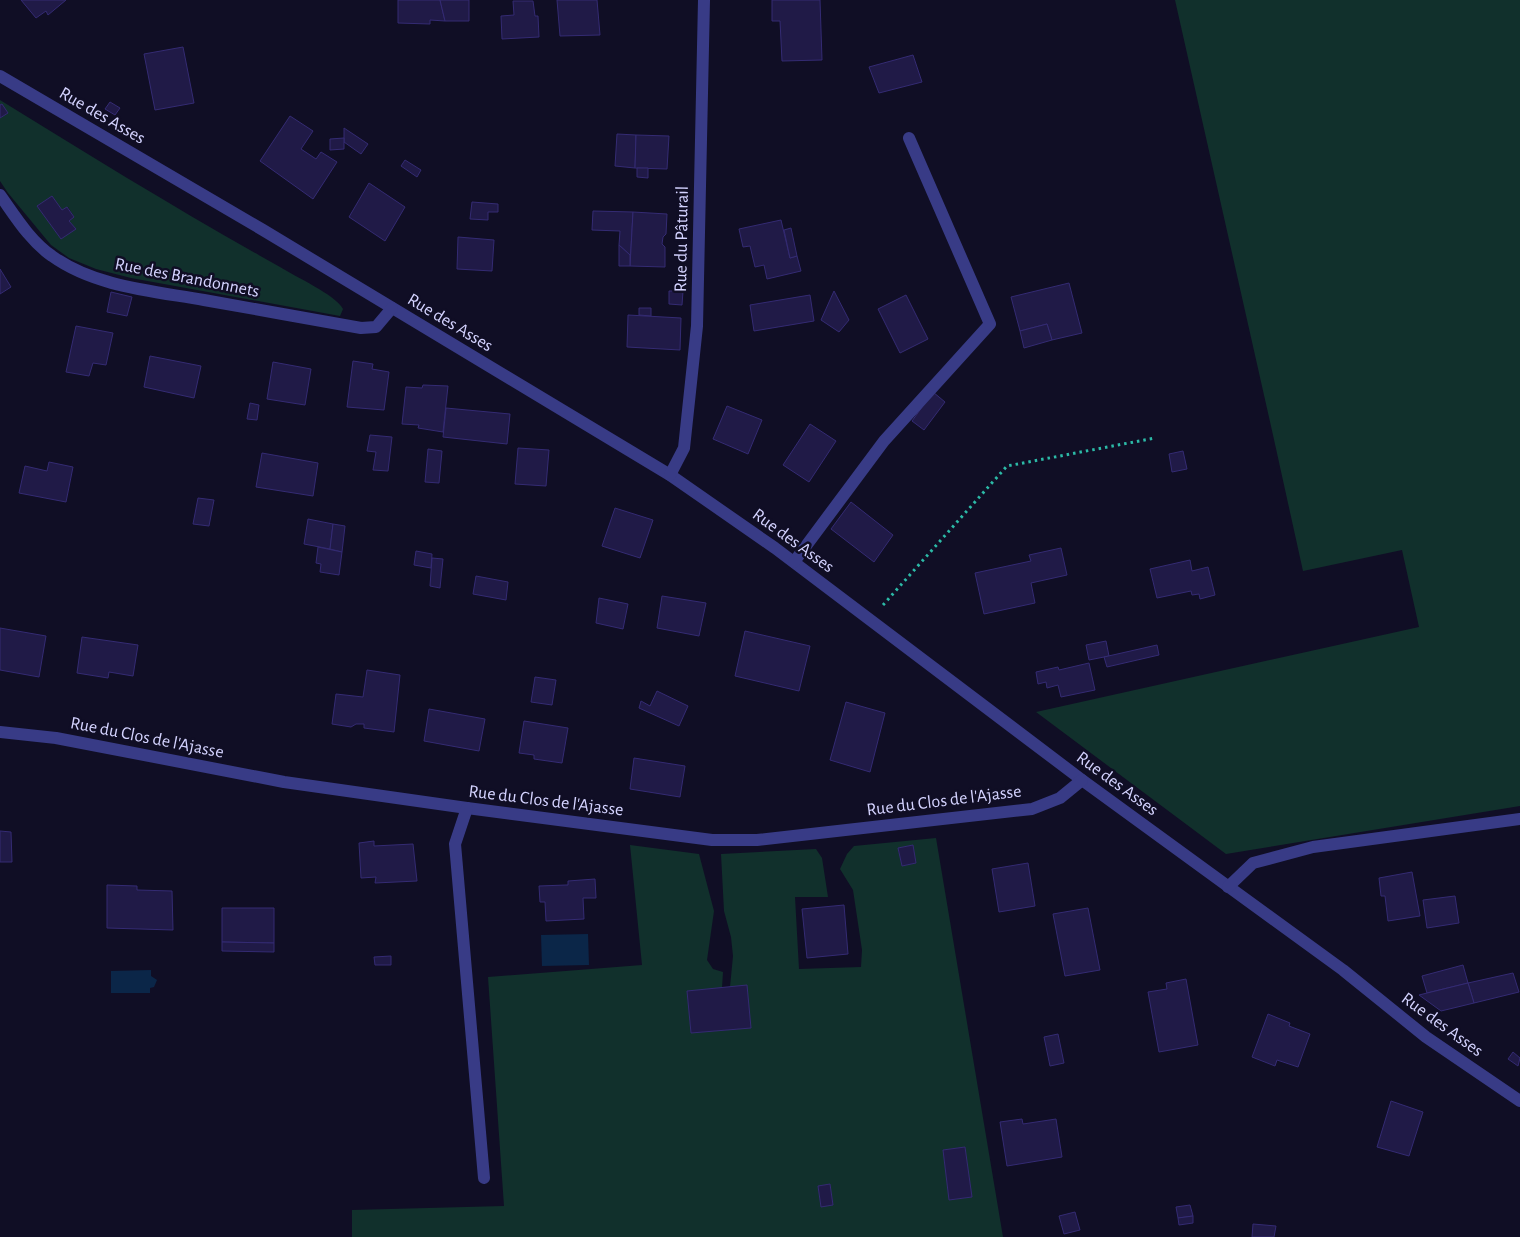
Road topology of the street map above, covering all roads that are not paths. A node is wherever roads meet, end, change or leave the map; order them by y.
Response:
1 (704, 0) edge
2 (0, 76) edge
3 (909, 138) dead end
4 (0, 195) edge
5 (392, 308) junction
6 (670, 475) junction
7 (794, 562) junction
8 (0, 732) edge
9 (1082, 780) junction
10 (467, 808) junction
11 (1520, 819) edge
12 (1228, 888) junction
13 (1520, 1101) edge
14 (484, 1178) dead end

1 - 6 street, Rue du Pâturail
2 - 5 street, Rue des Asses
3 - 7 street
4 - 5 street, Rue des Brandonnets
5 - 6 street, Rue des Asses
6 - 7 street, Rue des Asses
7 - 9 street, Rue des Asses
8 - 10 street, Rue du Clos de l'Ajasse
9 - 10 street, Rue du Clos de l'Ajasse
9 - 12 street, Rue des Asses
10 - 14 street
11 - 12 street
12 - 13 street, Rue des Asses

